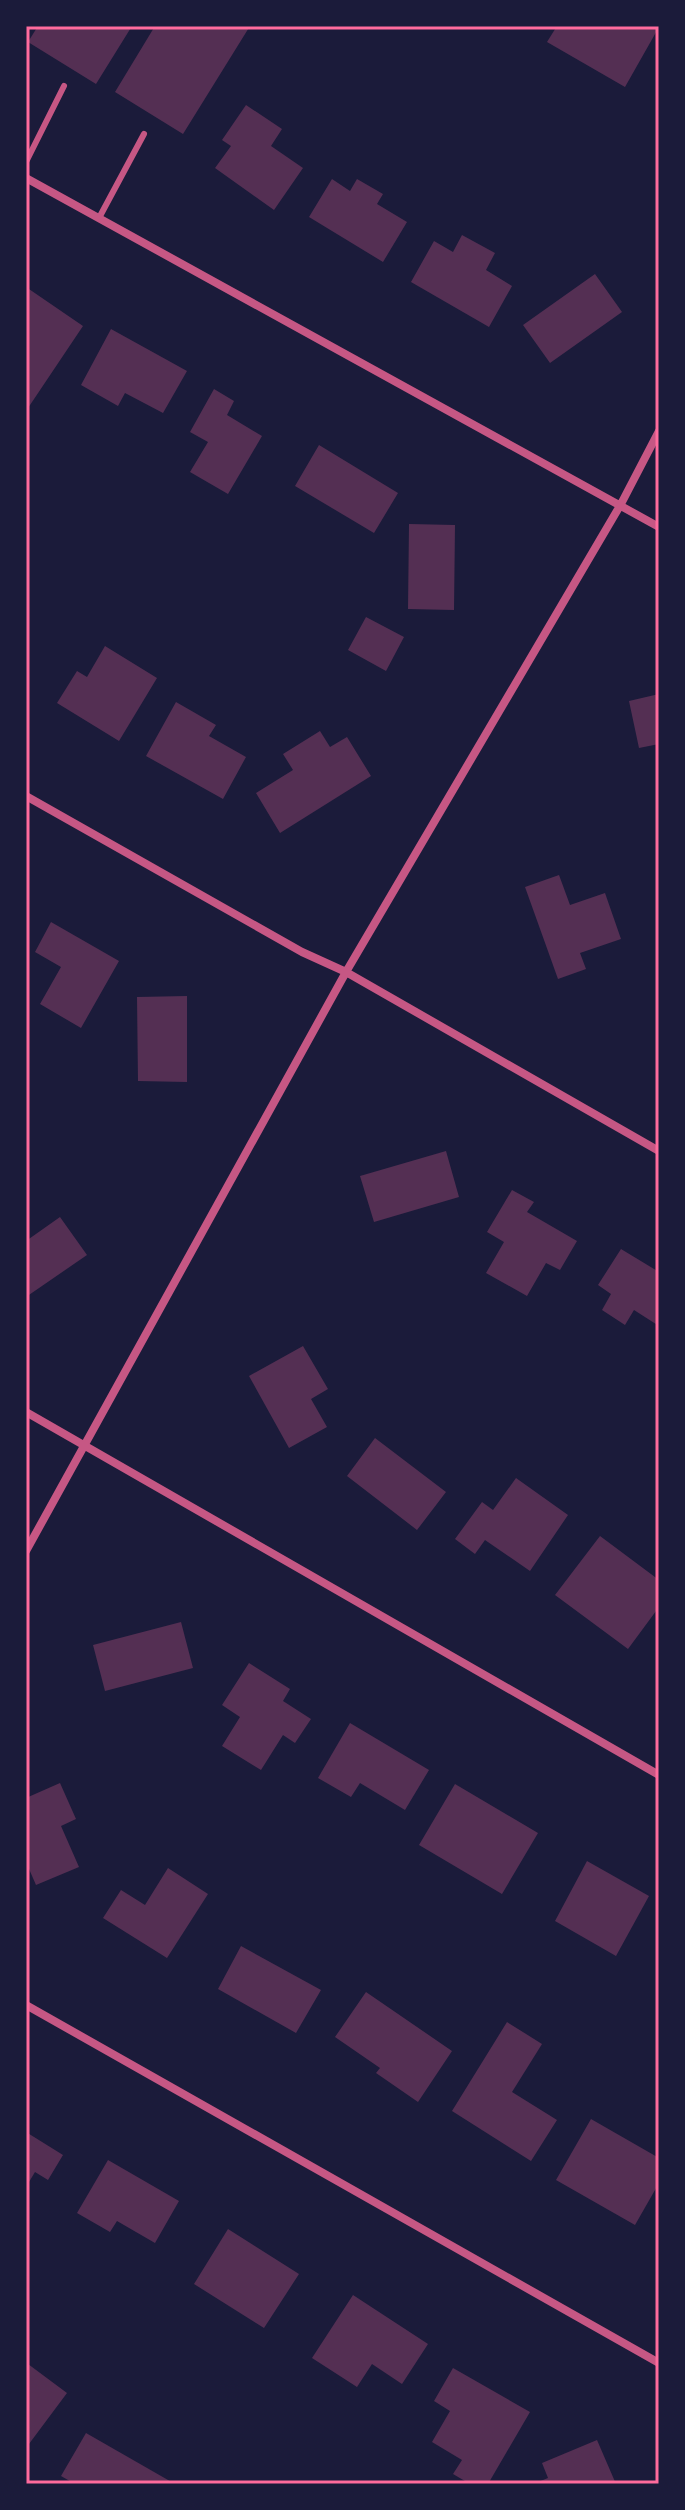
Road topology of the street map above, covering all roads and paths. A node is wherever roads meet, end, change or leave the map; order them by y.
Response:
1 (64, 86) dead end
2 (144, 134) dead end
3 (26, 162) edge
4 (26, 178) edge
5 (99, 218) junction
6 (659, 431) edge
7 (621, 504) junction
8 (659, 527) edge
9 (26, 796) edge
10 (346, 972) junction
11 (659, 1151) edge
12 (26, 1412) edge
13 (85, 1445) junction
14 (26, 1551) edge
15 (659, 1775) edge
16 (26, 2005) edge
17 (659, 2363) edge

1 - 3 lane
2 - 5 lane
4 - 5 street
5 - 7 street
6 - 7 street
7 - 8 street
7 - 10 street
9 - 10 street
10 - 11 street
10 - 13 street
12 - 13 street
13 - 14 street
13 - 15 street
16 - 17 street

